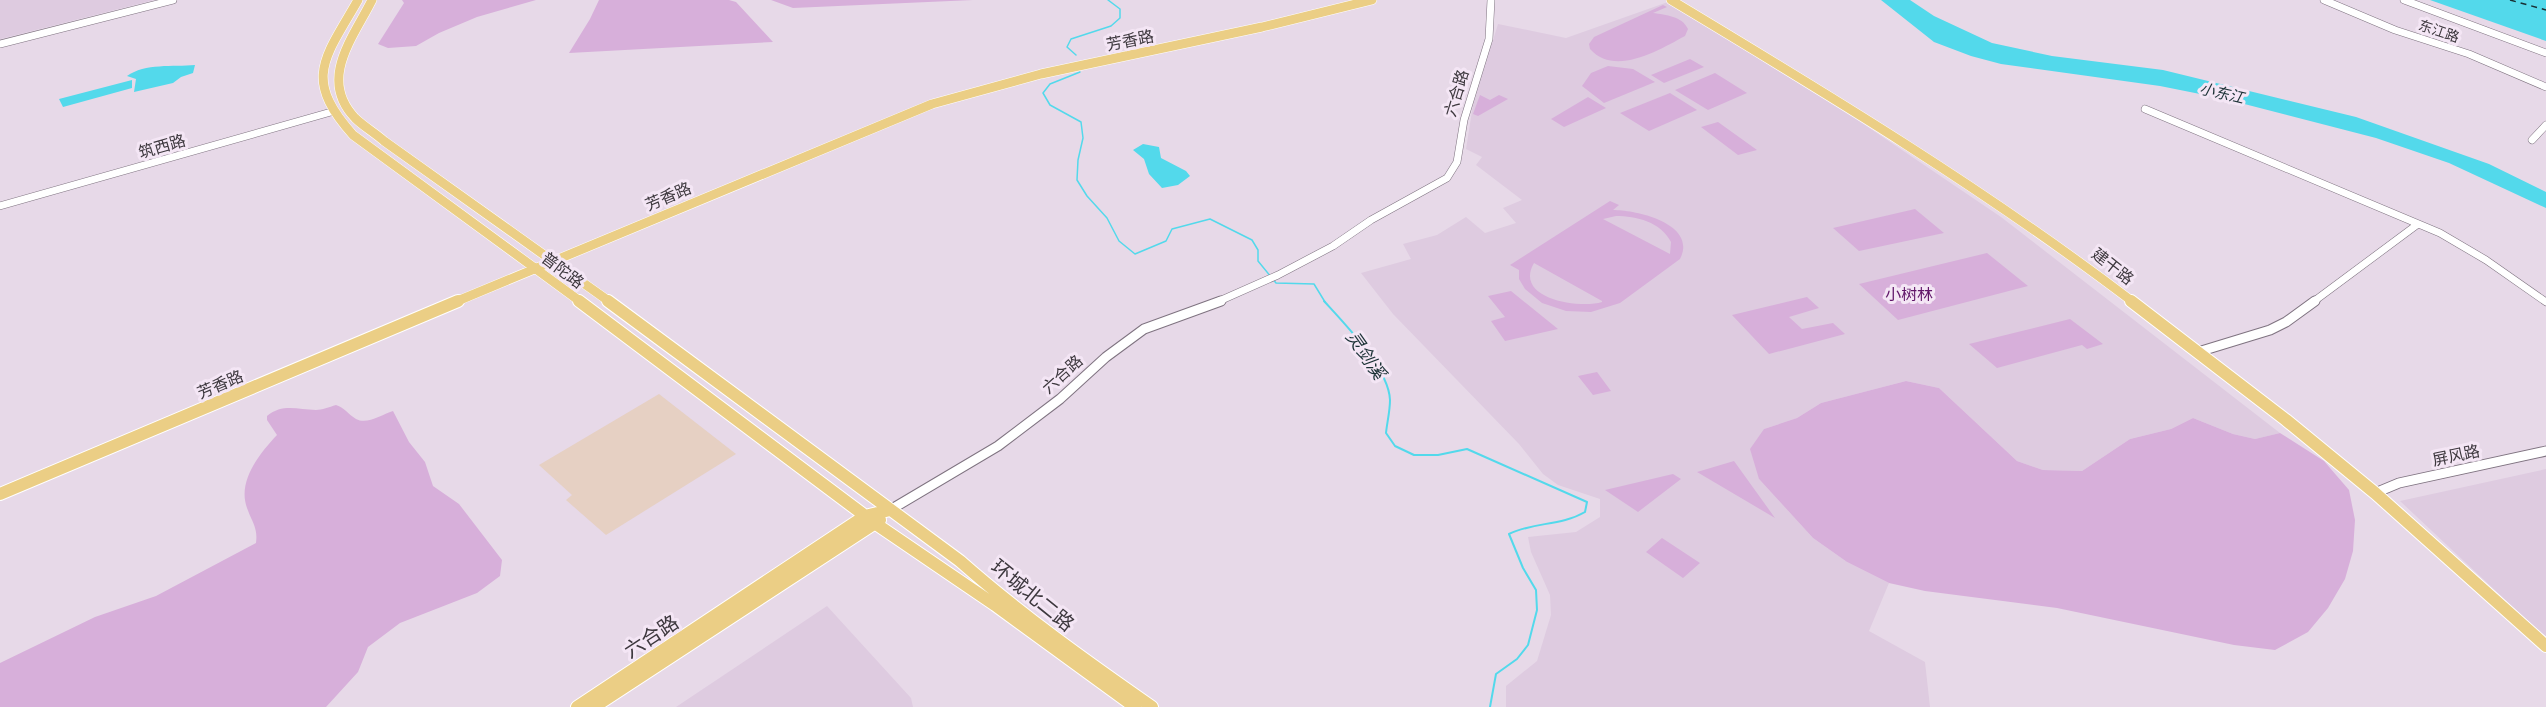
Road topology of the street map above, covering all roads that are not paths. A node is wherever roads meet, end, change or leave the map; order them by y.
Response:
1 (173, 0) edge
2 (358, 0) edge
3 (372, 0) edge
4 (1358, 0) edge
5 (1372, 0) edge
6 (1491, 0) edge
7 (1671, 0) edge
8 (2324, 0) edge
9 (2404, 0) edge
10 (0, 45) edge
11 (2546, 53) edge
12 (2546, 87) edge
13 (2145, 109) dead end
14 (331, 112) junction
15 (2546, 125) edge
16 (2532, 140) dead end
17 (0, 206) edge
18 (2418, 224) junction
19 (550, 258) junction
20 (533, 266) junction
21 (2546, 302) edge
22 (2198, 352) junction
23 (2546, 451) edge
24 (0, 487) edge
25 (0, 494) edge
26 (2375, 494) junction
27 (890, 510) junction
28 (865, 516) junction
29 (876, 524) junction
30 (2499, 606) junction
31 (2546, 646) edge
32 (2546, 656) edge
33 (577, 707) edge
34 (594, 707) edge
35 (1136, 707) edge
36 (1152, 707) edge

1 - 10 street
2 - 14 main road, 普陀路
3 - 19 main road, 普陀路
4 - 19 main road, 芳香路
5 - 19 main road, 芳香路
6 - 27 street, 六合路
7 - 22 main road, 建干路
8 - 12 street, 东江路
9 - 11 street
13 - 18 street
14 - 17 street, 筑西路
14 - 20 main road, 普陀路
15 - 16 street
18 - 21 street
18 - 22 street
19 - 20 main road, 芳香路
19 - 27 main road, 普陀路
20 - 24 main road, 芳香路
20 - 25 main road, 芳香路
20 - 28 main road, 普陀路
22 - 26 main road, 建干路
23 - 26 street, 屏风路
26 - 30 main road, 建干路
27 - 28 main road
27 - 29 main road, 六合路
27 - 36 main road, 环城北二路
28 - 29 main road, 普陀路
28 - 33 main road, 六合路
29 - 34 main road, 六合路
29 - 35 main road, 环城北二路
30 - 31 main road, 建干路
30 - 32 main road, 建干路

